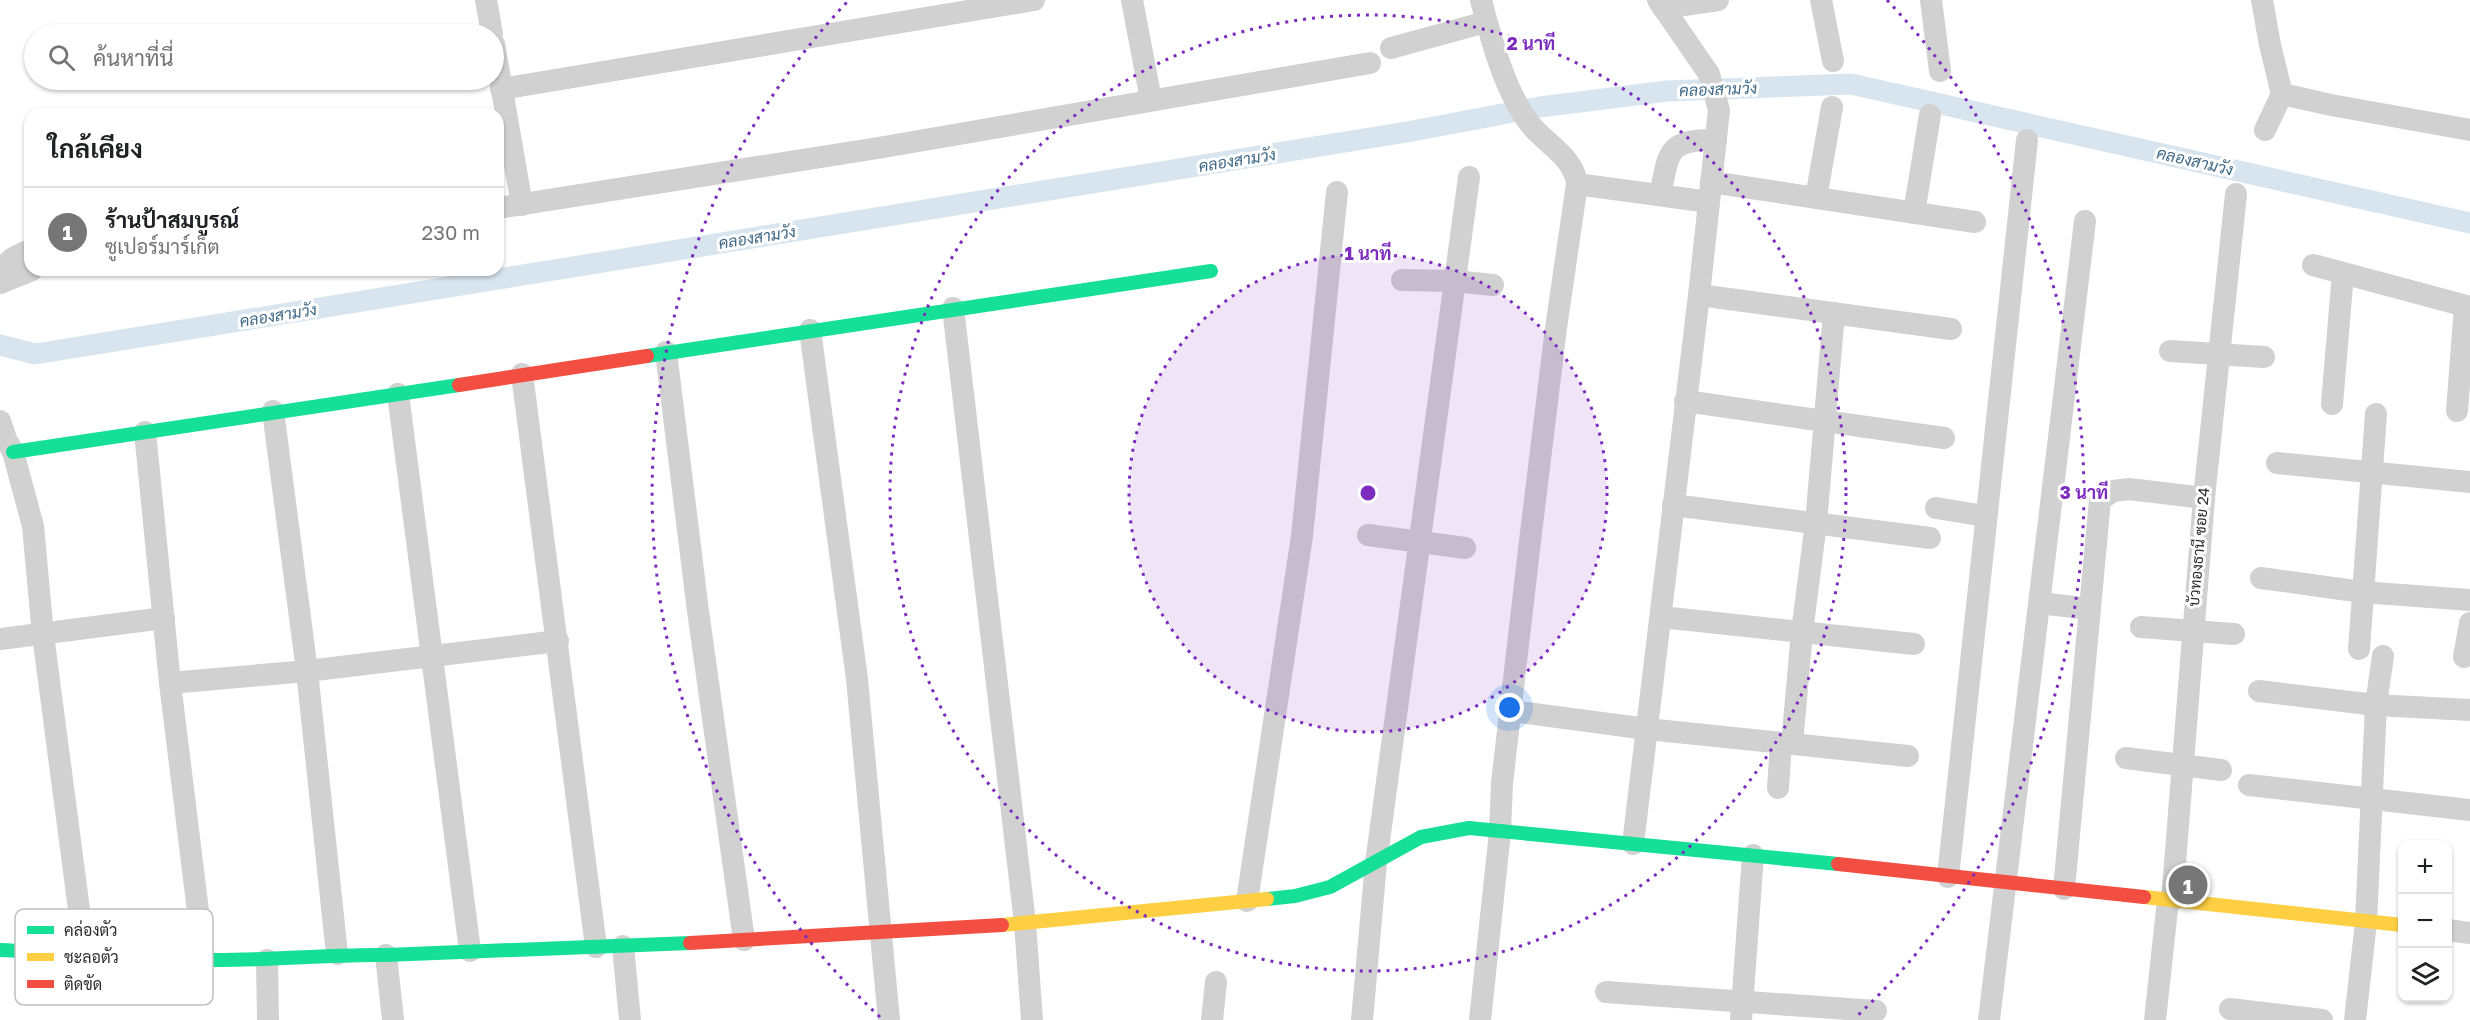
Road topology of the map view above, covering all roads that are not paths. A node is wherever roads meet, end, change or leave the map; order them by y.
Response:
1 (486, 0) edge
2 (1034, 0) edge
3 (1132, 0) edge
4 (1481, 0) edge
5 (1718, 0) edge
6 (1821, 0) edge
7 (1931, 0) edge
8 (2262, 0) edge
9 (1661, 4) edge
10 (1486, 22) junction
11 (490, 24) edge
12 (1391, 48) dead end
13 (1833, 61) dead end
14 (1370, 63) dead end
15 (1940, 71) dead end
16 (504, 88) edge
17 (501, 90) edge
18 (2282, 94) junction
19 (1151, 100) junction
20 (1832, 107) dead end
21 (502, 108) edge
22 (1930, 115) dead end
23 (504, 130) edge
24 (2265, 130) dead end
25 (2470, 130) edge
26 (1716, 140) junction
27 (2027, 140) dead end
28 (1469, 177) dead end
29 (508, 184) edge
30 (1577, 184) junction
31 (1337, 192) dead end
32 (1710, 192) junction
33 (2236, 194) dead end
34 (1660, 195) junction
35 (1816, 198) junction
36 (522, 205) junction
37 (504, 207) edge
38 (1914, 213) junction
39 (2085, 220) dead end
40 (1975, 222) dead end
41 (24, 253) edge
42 (2313, 265) dead end
43 (1211, 271) dead end
44 (24, 273) edge
45 (2343, 273) junction
46 (1402, 280) dead end
47 (1455, 280) junction
48 (0, 283) edge
49 (1493, 285) dead end
50 (1699, 295) junction
51 (2468, 306) edge
52 (953, 308) junction
53 (1834, 313) junction
54 (1951, 329) dead end
55 (810, 330) junction
56 (2170, 351) dead end
57 (666, 352) junction
58 (2219, 354) junction
59 (2264, 357) dead end
60 (522, 374) junction
61 (398, 394) junction
62 (1685, 400) junction
63 (2332, 404) dead end
64 (273, 411) junction
65 (2457, 411) dead end
66 (2376, 414) dead end
67 (0, 421) edge
68 (1824, 421) junction
69 (145, 432) junction
70 (1944, 438) dead end
71 (14, 452) junction
72 (2277, 463) dead end
73 (2372, 472) junction
74 (2470, 482) edge
75 (2204, 498) junction
76 (1673, 505) junction
77 (1935, 508) dead end
78 (1985, 516) junction
79 (1816, 523) junction
80 (1368, 535) dead end
81 (1930, 538) dead end
82 (1419, 542) junction
83 (1465, 548) dead end
84 (2261, 578) dead end
85 (2361, 592) junction
86 (2470, 600) edge
87 (2040, 603) junction
88 (2090, 609) junction
89 (1661, 617) junction
90 (164, 618) junction
91 (2470, 623) edge
92 (2141, 627) dead end
93 (2192, 630) junction
94 (1802, 632) junction
95 (2234, 634) dead end
96 (43, 635) junction
97 (0, 639) edge
98 (558, 641) junction
99 (1914, 645) dead end
100 (2359, 649) dead end
101 (434, 656) junction
102 (2383, 656) dead end
103 (2464, 657) dead end
104 (307, 671) junction
105 (170, 683) junction
106 (2259, 691) dead end
107 (2376, 705) junction
108 (2470, 710) edge
109 (1511, 711) junction
110 (1647, 729) junction
111 (1787, 743) junction
112 (1908, 756) dead end
113 (2126, 758) dead end
114 (2182, 764) junction
115 (2221, 770) dead end
116 (2248, 785) dead end
117 (1778, 788) dead end
118 (2372, 799) junction
119 (2470, 810) edge
120 (1500, 832) junction
121 (1633, 844) junction
122 (1753, 855) junction
123 (1376, 863) junction
124 (1948, 877) junction
125 (2005, 882) junction
126 (2064, 889) junction
127 (2170, 900) junction
128 (1247, 901) junction
129 (79, 909) edge
130 (198, 909) edge
131 (2366, 922) junction
132 (1025, 923) junction
133 (2398, 925) edge
134 (2452, 931) edge
135 (882, 932) junction
136 (2470, 933) edge
137 (744, 940) junction
138 (622, 945) junction
139 (596, 946) junction
140 (0, 950) edge
141 (15, 951) edge
142 (470, 951) junction
143 (337, 954) junction
144 (386, 955) junction
145 (213, 960) edge
146 (267, 960) junction
147 (1216, 982) dead end
148 (1606, 992) dead end
149 (2230, 1010) dead end
150 (1876, 1011) dead end
151 (1741, 1012) edge
152 (268, 1020) edge
153 (393, 1020) edge
154 (630, 1020) edge
155 (889, 1020) edge
156 (1032, 1020) edge
157 (1212, 1020) edge
158 (1362, 1020) edge
159 (1480, 1020) edge
160 (1989, 1020) edge
161 (2156, 1020) edge
162 (2322, 1020) edge
163 (2355, 1020) edge

1 - 11 street
2 - 16 street
3 - 19 street
4 - 10 street
5 - 9 street
6 - 13 street
7 - 15 street
8 - 18 street
9 - 26 street
10 - 12 street
10 - 30 street
14 - 19 street
17 - 21 street
18 - 24 street
18 - 25 street
19 - 36 street
20 - 35 street
22 - 38 street
23 - 29 street
26 - 32 street
26 - 34 street
27 - 78 street
28 - 47 street
29 - 36 street
30 - 34 street
30 - 109 street
31 - 128 street
32 - 34 street
32 - 35 street
32 - 50 street
33 - 58 street, บัวทองธานี ซอย 24
35 - 38 street
36 - 37 street
38 - 40 street
39 - 87 street
41 - 48 street
42 - 45 street
43 - 52 street
44 - 48 street
45 - 51 street
45 - 63 street
46 - 47 street
47 - 49 street
47 - 82 street
50 - 53 street
50 - 62 street
51 - 65 street
52 - 55 street
52 - 132 street
53 - 54 street
53 - 68 street
55 - 57 street
55 - 135 street
56 - 58 street
57 - 60 street
57 - 137 street
58 - 59 street
58 - 75 street, บัวทองธานี ซอย 24
60 - 61 street
60 - 98 street
61 - 64 street
61 - 101 street
62 - 68 street
62 - 76 street
64 - 69 street
64 - 104 street
66 - 73 street
67 - 71 street
68 - 70 street
68 - 79 street
69 - 71 street
69 - 90 street
71 - 96 street
72 - 73 street
73 - 74 street
73 - 85 street
75 - 88 street
75 - 93 street, บัวทองธานี ซอย 24
76 - 79 street
76 - 89 street
77 - 78 street
78 - 124 street
79 - 81 street
79 - 94 street
80 - 82 street
82 - 83 street
82 - 123 street
84 - 85 street
85 - 86 street
85 - 100 street
87 - 88 street
87 - 125 street
88 - 126 street
89 - 94 street
89 - 110 street
90 - 96 street
90 - 105 street
91 - 103 street
92 - 93 street
93 - 95 street
93 - 114 street, บัวทองธานี ซอย 24
94 - 99 street
94 - 111 street
96 - 97 street
96 - 129 street
98 - 101 street
98 - 139 street
101 - 104 street
101 - 142 street
102 - 107 street
104 - 105 street
104 - 143 street
105 - 130 street
106 - 107 street
107 - 108 street
107 - 118 street
109 - 110 street
109 - 120 street
110 - 111 street
110 - 121 street
111 - 112 street
111 - 117 street
113 - 114 street
114 - 115 street
114 - 127 street, บัวทองธานี ซอย 24
116 - 118 street
118 - 119 street
118 - 131 street
120 - 121 street
120 - 123 street
120 - 159 street
121 - 122 street
122 - 124 street
122 - 151 street
123 - 128 street
123 - 158 street
124 - 125 street
125 - 126 street
125 - 160 street
126 - 127 street
127 - 131 street
127 - 161 street, บัวทองธานี ซอย 24
128 - 132 street
131 - 133 street
131 - 163 street
132 - 135 street
132 - 156 street
134 - 136 street
135 - 137 street
135 - 155 street
137 - 138 street
138 - 139 street
138 - 154 street
139 - 142 street
140 - 141 street
142 - 144 street
143 - 144 street
143 - 146 street
144 - 153 street
145 - 146 street
146 - 152 street
147 - 157 street
148 - 151 street
149 - 162 street
150 - 151 street

